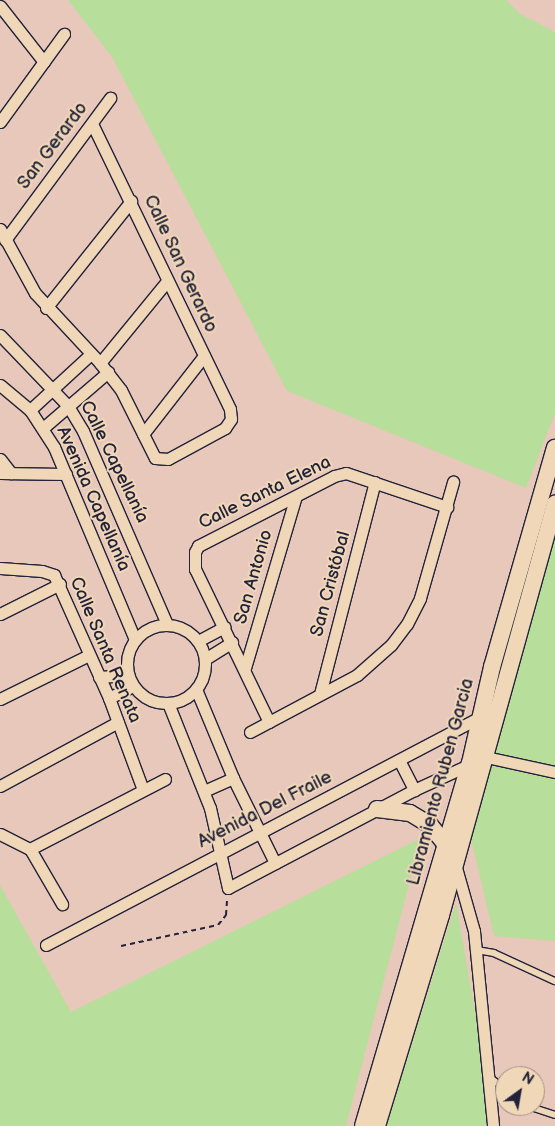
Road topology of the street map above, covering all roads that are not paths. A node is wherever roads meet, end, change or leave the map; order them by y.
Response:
1 (0, 6) edge
2 (64, 34) dead end
3 (44, 62) junction
4 (110, 98) dead end
5 (0, 122) edge
6 (92, 124) junction
7 (131, 201) junction
8 (3, 234) edge
9 (167, 280) junction
10 (46, 308) junction
11 (0, 335) edge
12 (91, 354) junction
13 (204, 356) junction
14 (100, 363) junction
15 (108, 372) junction
16 (0, 385) edge
17 (53, 388) junction
18 (68, 406) junction
19 (30, 410) junction
20 (43, 428) junction
21 (143, 434) junction
22 (555, 448) edge
23 (0, 459) edge
24 (6, 473) edge
25 (66, 474) junction
26 (375, 482) junction
27 (453, 482) dead end
28 (296, 496) junction
29 (555, 503) edge
30 (447, 506) junction
31 (0, 568) edge
32 (60, 584) junction
33 (0, 614) edge
34 (167, 624) junction
35 (224, 627) junction
36 (135, 640) junction
37 (198, 641) junction
38 (232, 642) junction
39 (89, 655) junction
40 (205, 659) junction
41 (246, 668) junction
42 (128, 674) junction
43 (99, 677) junction
44 (134, 686) junction
45 (196, 689) junction
46 (320, 694) junction
47 (0, 698) edge
48 (109, 698) junction
49 (168, 703) junction
50 (500, 707) junction
51 (481, 716) junction
52 (118, 722) junction
53 (269, 722) junction
54 (250, 732) dead end
55 (486, 757) junction
56 (399, 760) junction
57 (470, 763) junction
58 (555, 772) edge
59 (233, 778) junction
60 (164, 779) dead end
61 (0, 786) edge
62 (143, 790) junction
63 (414, 790) junction
64 (204, 791) junction
65 (377, 809) junction
66 (261, 831) junction
67 (0, 834) edge
68 (446, 845) junction
69 (30, 849) junction
70 (222, 851) junction
71 (275, 863) junction
72 (455, 864) junction
73 (62, 904) dead end
74 (46, 945) dead end
75 (477, 950) junction
76 (555, 981) edge
77 (488, 1076) junction
78 (495, 1081) edge
79 (364, 1126) edge
80 (377, 1126) edge
81 (493, 1126) edge

1 - 3 street
2 - 3 street
3 - 5 street
4 - 6 street, San Gerardo
6 - 7 street, Calle San Gerardo
6 - 8 street, San Gerardo
7 - 9 street, Calle San Gerardo
7 - 10 street
8 - 10 street
9 - 13 street, Calle San Gerardo
9 - 14 street
10 - 12 street
11 - 17 street, Calle Capellanía
12 - 14 street
12 - 17 street
13 - 21 street
13 - 21 street, Calle San Gerardo
14 - 15 street
15 - 18 street
15 - 21 street
16 - 19 street, Avenida Capellanía
17 - 18 street, Calle Capellanía
17 - 19 street
18 - 20 street
18 - 34 street, Calle Capellanía
19 - 20 street, Avenida Capellanía
20 - 25 street, Avenida Capellanía
22 - 51 street, Libramiento Ruben Garcia
23 - 24 street
24 - 25 street
25 - 36 street, Avenida Capellanía
26 - 28 street, Calle Santa Elena
26 - 30 street, Calle Santa Elena
26 - 46 street, San Cristóbal
27 - 30 street
28 - 35 street, Calle Santa Elena
28 - 41 street, San Antonio
29 - 50 street, Libramiento Ruben Garcia
30 - 46 street
31 - 32 street, Calle Santa Renata
32 - 33 street
32 - 39 street, Calle Santa Renata
34 - 36 street
34 - 37 street
35 - 37 street
35 - 38 street, Calle Santa Elena
36 - 42 street
37 - 40 street
38 - 40 street
38 - 41 street, Calle Santa Elena
39 - 43 street, Calle Santa Renata
39 - 47 street
40 - 45 street
41 - 53 street, Calle Santa Elena
42 - 43 street
42 - 44 street
43 - 48 street, Calle Santa Renata
44 - 48 street
44 - 49 street
45 - 49 street
45 - 59 street
46 - 53 street
48 - 52 street, Calle Santa Renata
49 - 64 street
50 - 51 street, Avenida Del Fraile
50 - 55 street, Libramiento Ruben Garcia
51 - 56 street, Avenida Del Fraile
51 - 57 street, Libramiento Ruben Garcia
52 - 61 street
52 - 62 street, Calle Santa Renata
53 - 54 street
55 - 57 street
55 - 58 street
55 - 72 street, Libramiento Ruben Garcia
56 - 63 street
56 - 66 street, Avenida Del Fraile
57 - 63 street
57 - 68 street, Libramiento Ruben Garcia
59 - 64 street
59 - 66 street
60 - 62 street
62 - 69 street
63 - 65 street
64 - 70 street
65 - 68 street
65 - 71 street
66 - 70 street, Avenida Del Fraile
66 - 71 street
67 - 69 street
68 - 79 street, Libramiento Ruben Garcia
69 - 73 street
70 - 71 street
70 - 74 street, Avenida Del Fraile
72 - 75 street
72 - 80 street, Libramiento Ruben Garcia
75 - 76 lane
75 - 77 street
77 - 78 lane
77 - 81 street

